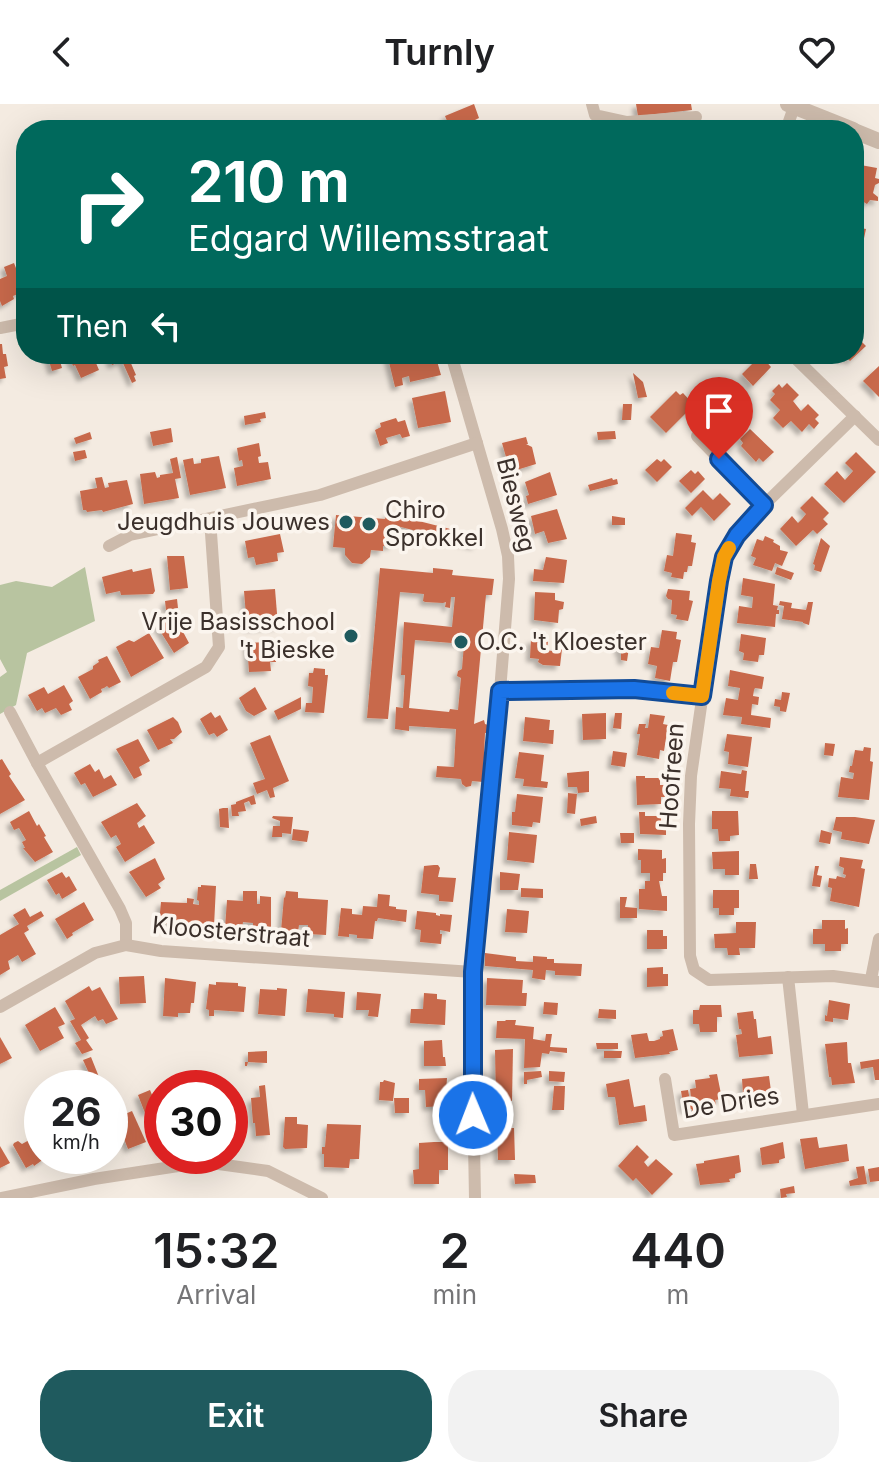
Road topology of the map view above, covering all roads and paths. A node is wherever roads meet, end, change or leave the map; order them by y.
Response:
1 (592, 104) edge
2 (791, 105) edge
3 (696, 117) dead end
4 (618, 120) edge
5 (655, 120) edge
6 (828, 120) edge
7 (454, 364) edge
8 (801, 364) edge
9 (855, 416) junction
10 (697, 436) dead end
11 (879, 440) edge
12 (477, 443) junction
13 (764, 505) junction
14 (210, 519) junction
15 (109, 546) dead end
16 (500, 691) junction
17 (702, 696) junction
18 (10, 712) dead end
19 (37, 763) junction
20 (879, 939) edge
21 (126, 945) junction
22 (473, 972) junction
23 (788, 977) junction
24 (875, 980) edge
25 (0, 1007) edge
26 (665, 1079) dead end
27 (879, 1104) edge
28 (803, 1114) junction
29 (2, 1198) edge
30 (322, 1198) edge
31 (475, 1198) edge

1 - 4 street
2 - 6 street
3 - 5 street
7 - 12 street, Biesweg
8 - 9 street
9 - 11 street
9 - 13 street, Hoofreen
10 - 13 street
12 - 14 street
12 - 16 street, Biesweg
13 - 17 street, Hoofreen
14 - 15 street
14 - 19 street
16 - 17 street
16 - 22 street, Biesweg
17 - 23 street, Hoofreen
18 - 19 street
19 - 21 street
20 - 24 street
21 - 22 street, Kloosterstraat
21 - 25 street, Kloosterstraat
22 - 31 street, Biesweg
23 - 24 street
23 - 28 street, De Dries
26 - 28 street, De Dries
27 - 28 street, De Dries
29 - 30 street

